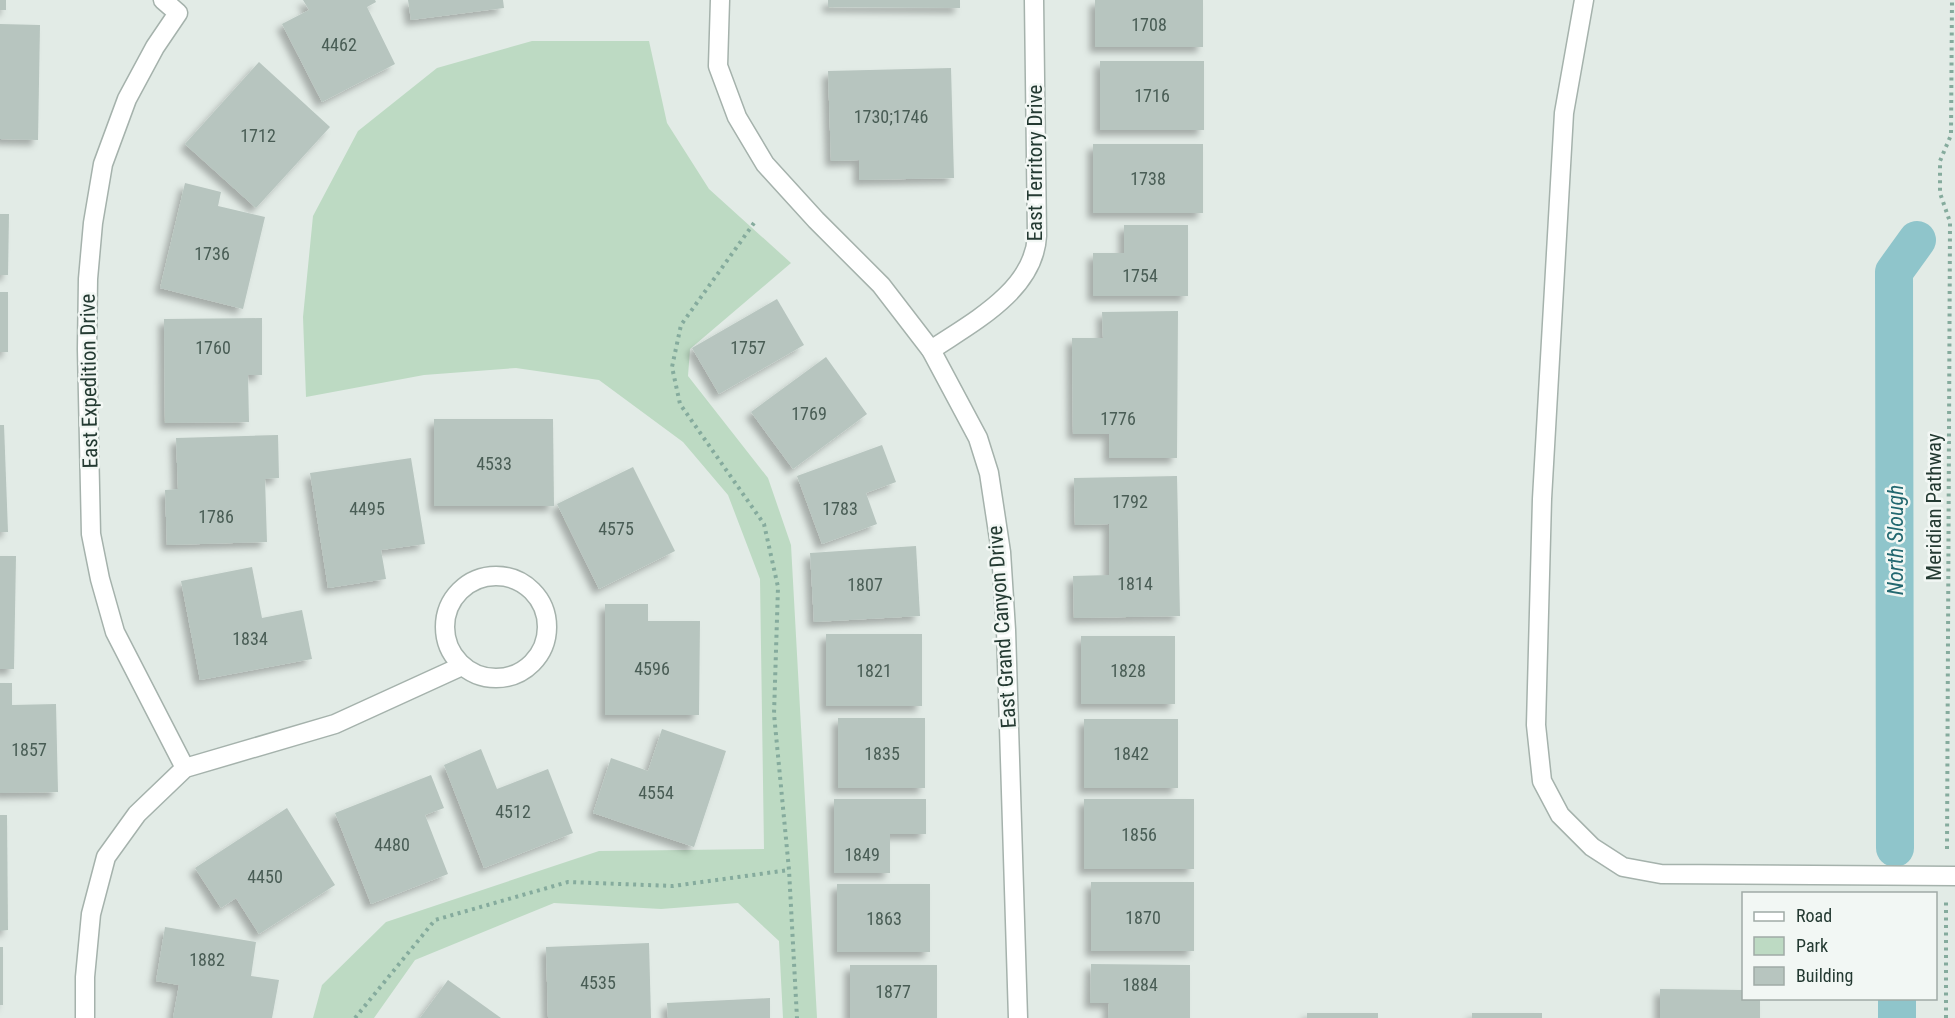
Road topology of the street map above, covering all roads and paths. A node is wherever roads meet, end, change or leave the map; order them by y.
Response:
1 (164, 0) edge
2 (720, 0) edge
3 (1034, 0) edge
4 (1584, 0) edge
5 (1952, 0) edge
6 (184, 7) edge
7 (754, 223) dead end
8 (931, 350) junction
9 (462, 666) junction
10 (185, 768) junction
11 (789, 870) junction
12 (1951, 876) edge
13 (85, 1018) edge
14 (355, 1018) edge
15 (797, 1018) edge
16 (1018, 1018) edge
17 (1946, 1018) edge

1 - 6 street, East Expedition Drive
2 - 8 street, East Grand Canyon Drive
3 - 8 street, East Territory Drive
4 - 12 street
5 - 12 path, Meridian Pathway
6 - 10 street, East Expedition Drive
7 - 11 path
8 - 16 street, East Grand Canyon Drive
9 - 9 street
9 - 10 street
10 - 13 street
11 - 14 path
11 - 15 path
12 - 17 path, Meridian Pathway

